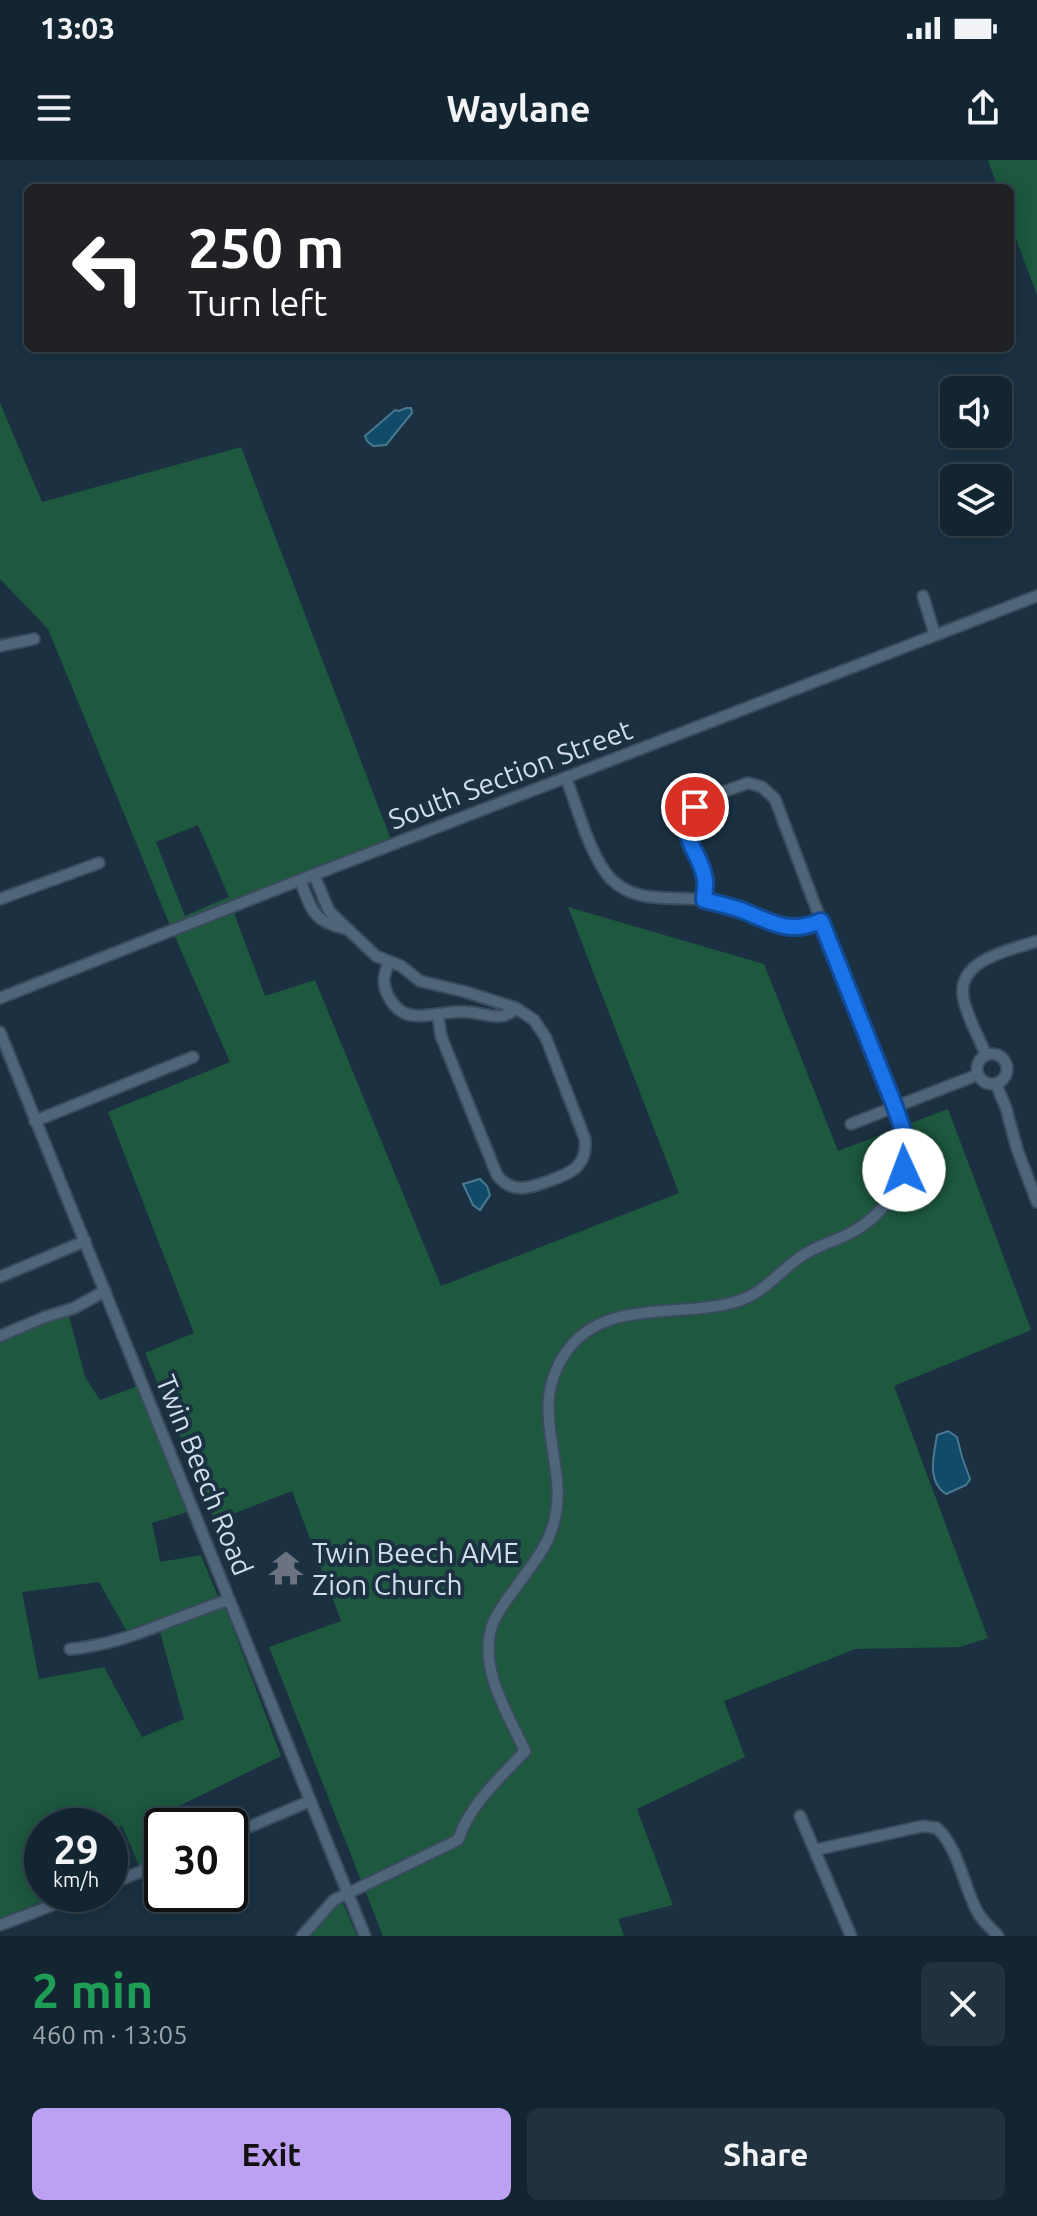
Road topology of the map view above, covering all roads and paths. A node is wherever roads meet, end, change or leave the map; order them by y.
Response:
1 (923, 596) dead end
2 (1037, 596) edge
3 (935, 635) junction
4 (34, 639) dead end
5 (0, 646) edge
6 (566, 778) junction
7 (99, 863) dead end
8 (314, 875) junction
9 (300, 880) junction
10 (0, 899) edge
11 (704, 900) junction
12 (821, 921) junction
13 (346, 929) junction
14 (1037, 941) edge
15 (389, 961) junction
16 (0, 998) edge
17 (516, 1008) junction
18 (438, 1014) junction
19 (0, 1032) edge
20 (986, 1055) junction
21 (193, 1057) dead end
22 (977, 1075) junction
23 (996, 1084) junction
24 (895, 1107) junction
25 (35, 1121) junction
26 (851, 1124) dead end
27 (1037, 1202) edge
28 (85, 1241) junction
29 (0, 1277) edge
30 (105, 1291) junction
31 (0, 1336) edge
32 (229, 1600) junction
33 (70, 1649) dead end
34 (310, 1801) junction
35 (800, 1816) dead end
36 (248, 1827) edge
37 (815, 1850) junction
38 (348, 1892) junction
39 (34, 1912) edge
40 (0, 1925) edge
41 (302, 1936) edge
42 (365, 1936) edge
43 (851, 1936) edge
44 (998, 1936) edge

1 - 3 street
2 - 3 street, South Section Street
3 - 6 street, South Section Street
4 - 5 street
6 - 8 street, South Section Street
6 - 11 street
7 - 10 street
8 - 9 street, South Section Street
8 - 13 street
9 - 13 street
9 - 16 street, South Section Street
11 - 12 street
11 - 12 street
12 - 24 street
13 - 15 street
14 - 20 street
15 - 17 street
15 - 18 street
17 - 18 street
17 - 18 street
19 - 25 street, Twin Beech Road
20 - 22 street
20 - 23 street
21 - 25 street
22 - 23 street
22 - 24 street
23 - 27 street
24 - 26 street
24 - 38 street
25 - 28 street, Twin Beech Road
28 - 29 street
28 - 30 street, Twin Beech Road
30 - 31 street
30 - 32 street, Twin Beech Road
32 - 33 street
32 - 34 street, Twin Beech Road
34 - 36 street
34 - 38 street, Twin Beech Road
35 - 37 street
37 - 43 street
37 - 44 street
38 - 41 street
38 - 42 street, Twin Beech Road
39 - 40 street

